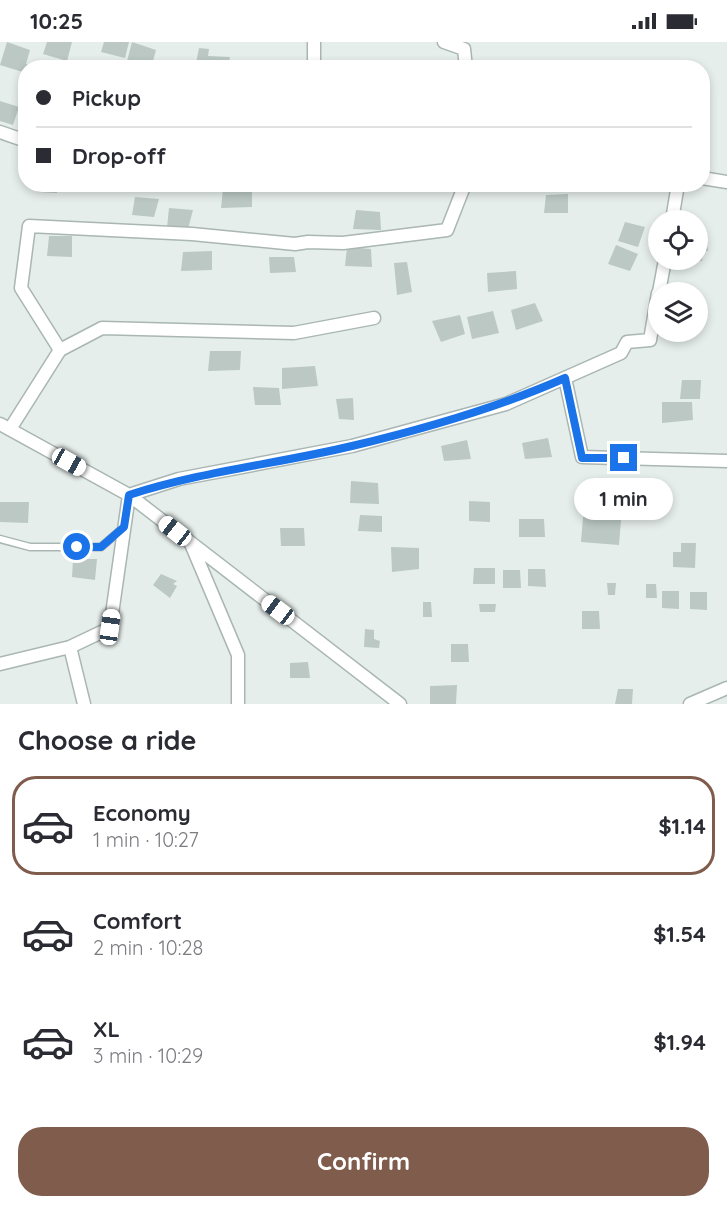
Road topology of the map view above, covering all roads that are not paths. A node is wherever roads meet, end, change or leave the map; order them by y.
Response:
1 (314, 42) edge
2 (444, 42) edge
3 (314, 60) edge
4 (465, 60) edge
5 (0, 132) edge
6 (18, 138) edge
7 (710, 179) edge
8 (727, 182) edge
9 (462, 192) edge
10 (677, 192) edge
11 (674, 210) edge
12 (374, 318) dead end
13 (648, 340) edge
14 (60, 350) junction
15 (565, 378) junction
16 (5, 427) edge
17 (727, 461) edge
18 (129, 495) junction
19 (0, 539) edge
20 (190, 543) junction
21 (70, 647) junction
22 (0, 664) edge
23 (727, 688) edge
24 (84, 704) edge
25 (238, 704) edge
26 (400, 704) edge
27 (690, 704) edge

1 - 3 street
2 - 4 street
5 - 6 street
7 - 8 street
9 - 14 street
10 - 11 street
12 - 14 street
13 - 15 street
14 - 16 street
15 - 17 street
15 - 18 street
16 - 18 street
18 - 19 lane
18 - 20 street
18 - 21 street
20 - 25 street
20 - 26 street
21 - 22 street
21 - 24 street
23 - 27 street

